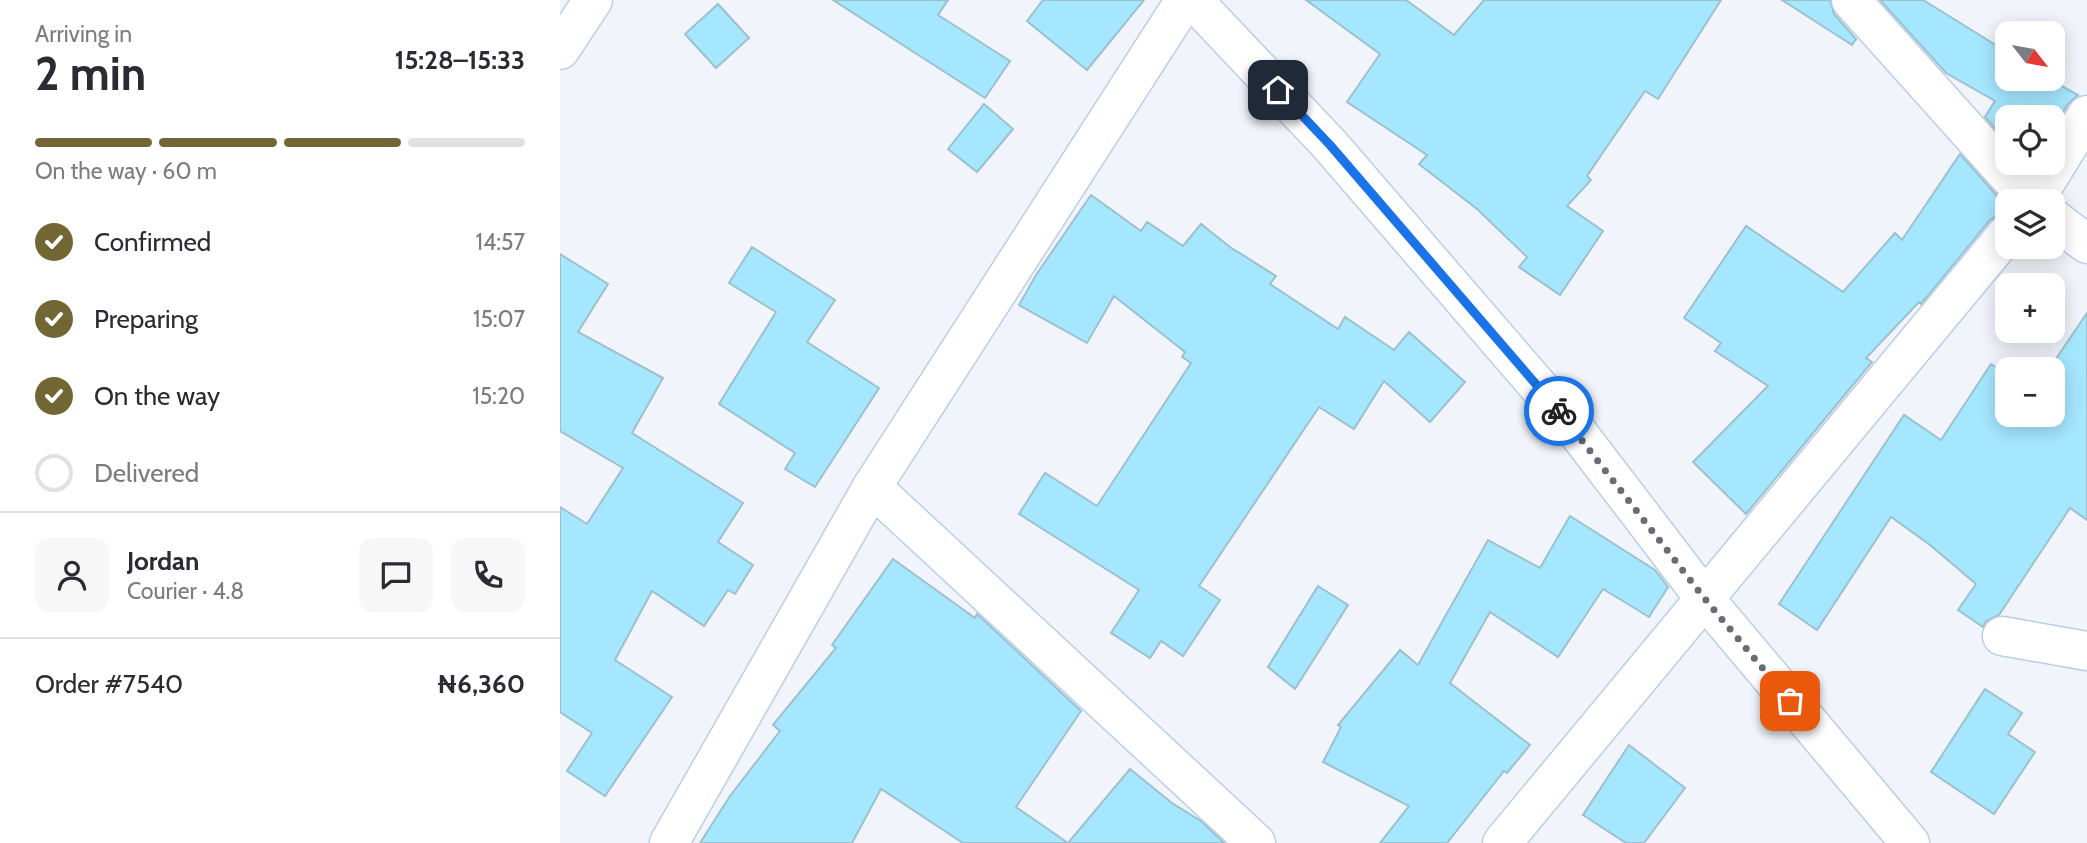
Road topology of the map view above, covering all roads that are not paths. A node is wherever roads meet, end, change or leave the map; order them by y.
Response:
1 (593, 0) edge
2 (1185, 0) edge
3 (1192, 0) edge
4 (1851, 0) edge
5 (560, 50) edge
6 (2087, 115) edge
7 (2022, 189) edge
8 (2041, 189) edge
9 (2065, 227) edge
10 (2087, 244) edge
11 (1995, 249) edge
12 (872, 487) junction
13 (1705, 599) junction
14 (2002, 636) dead end
15 (2087, 651) edge
16 (669, 843) edge
17 (1256, 843) edge
18 (1502, 843) edge
19 (1910, 843) edge

1 - 5 street
2 - 12 street
3 - 13 street
4 - 7 street
6 - 8 street
9 - 10 street
11 - 13 street
12 - 16 street
12 - 17 street
13 - 18 street
13 - 19 street
14 - 15 street

